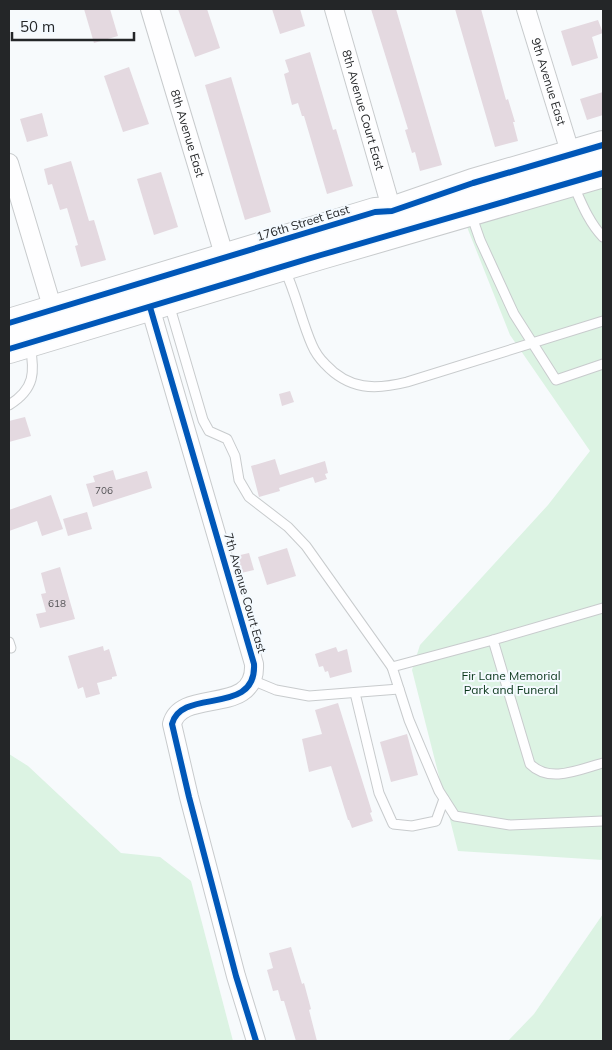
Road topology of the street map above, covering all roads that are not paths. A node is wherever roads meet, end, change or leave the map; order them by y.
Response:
1 (150, 9) edge
2 (334, 9) edge
3 (526, 9) edge
4 (603, 145) edge
5 (571, 155) junction
6 (9, 163) edge
7 (603, 173) edge
8 (572, 182) junction
9 (392, 210) junction
10 (470, 211) junction
11 (603, 237) edge
12 (225, 258) junction
13 (283, 267) junction
14 (159, 304) junction
15 (52, 310) junction
16 (111, 318) junction
17 (603, 321) edge
18 (9, 323) edge
19 (533, 343) junction
20 (19, 346) edge
21 (603, 364) edge
22 (9, 404) edge
23 (603, 608) edge
24 (493, 640) junction
25 (392, 667) junction
26 (252, 680) junction
27 (399, 689) junction
28 (355, 693) junction
29 (603, 763) edge
30 (444, 799) junction
31 (603, 821) edge
32 (256, 1041) edge

1 - 12 street, 8th Avenue East
2 - 9 street, 8th Avenue Court East
3 - 5 street, 9th Avenue East
4 - 5 main road, 176th Street East
5 - 9 main road, 176th Street East
6 - 15 street
7 - 8 main road
8 - 10 main road
8 - 11 lane
9 - 12 main road, 176th Street East
9 - 13 main road
10 - 13 main road
10 - 19 lane
12 - 15 main road, 176th Street East
12 - 16 main road
13 - 14 main road
13 - 19 lane
14 - 16 main road
14 - 25 lane
14 - 26 street, 7th Avenue Court East
15 - 18 main road, 176th Street East
16 - 20 main road
17 - 19 lane
19 - 21 lane
20 - 22 lane
23 - 24 lane
24 - 25 lane
24 - 29 lane
25 - 27 lane
26 - 28 lane
26 - 32 street
27 - 28 lane
27 - 30 lane
28 - 30 lane
30 - 31 lane

